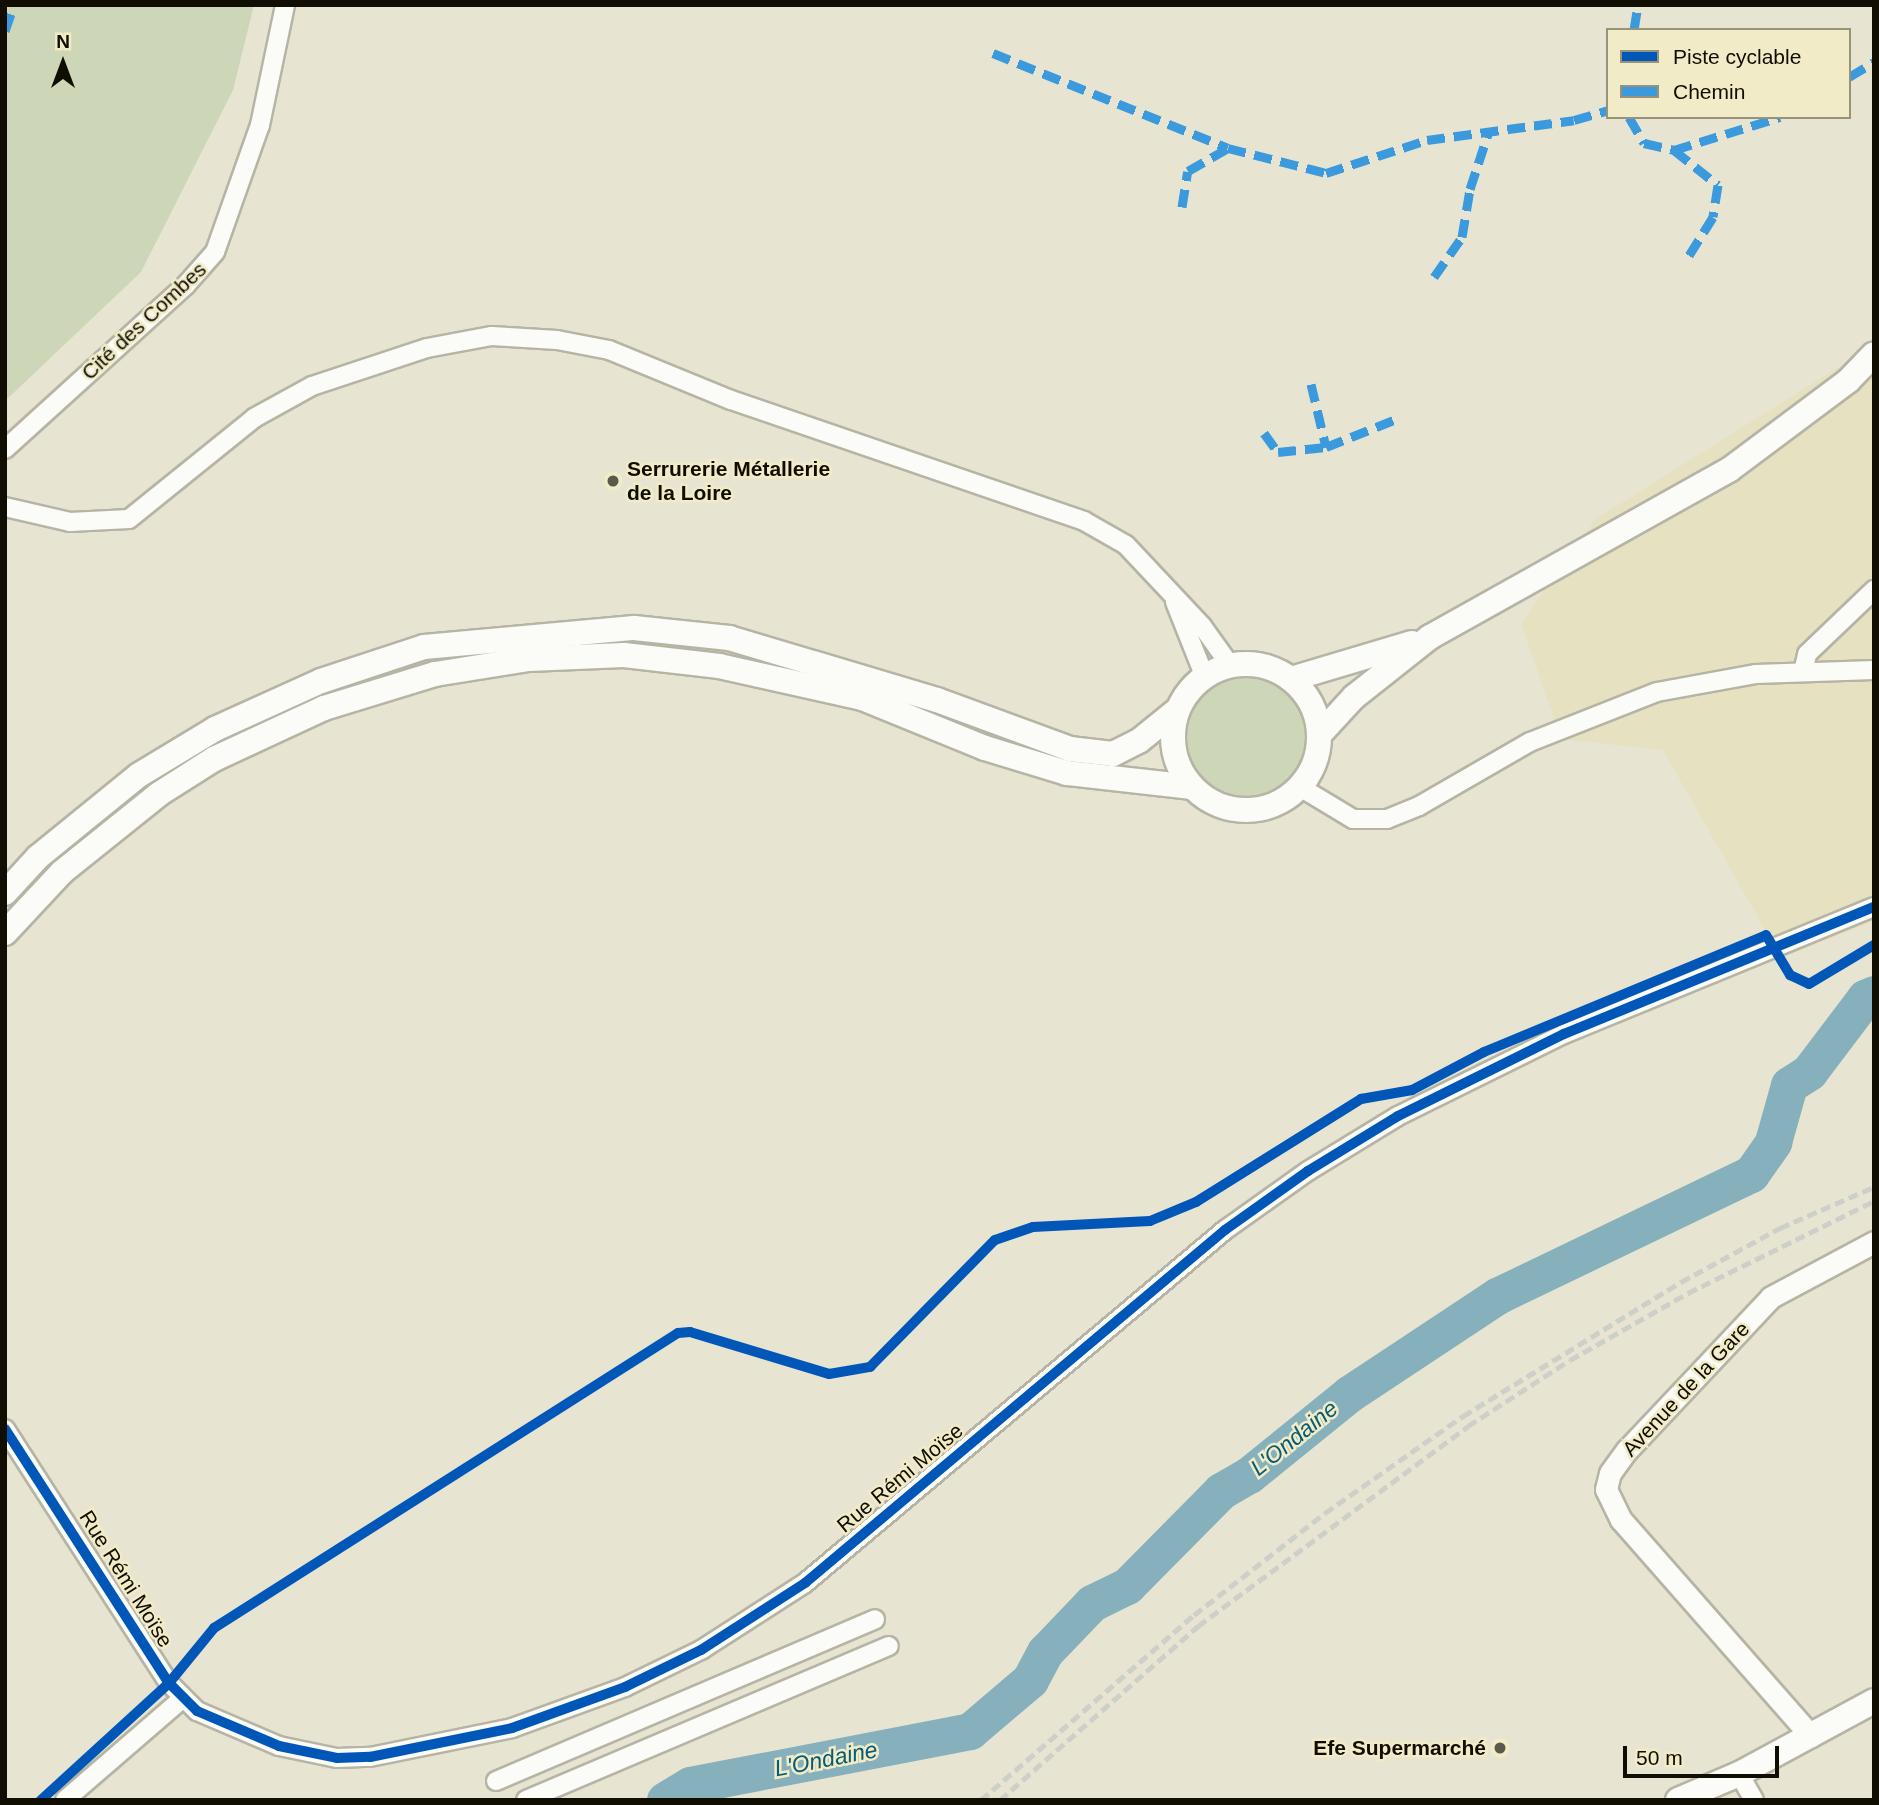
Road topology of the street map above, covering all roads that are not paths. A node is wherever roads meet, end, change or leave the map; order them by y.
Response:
1 (285, 5) edge
2 (1874, 354) edge
3 (5, 449) edge
4 (5, 507) edge
5 (1874, 590) edge
6 (1174, 599) junction
7 (1430, 637) junction
8 (1230, 665) junction
9 (1874, 670) edge
10 (1803, 672) junction
11 (1205, 676) junction
12 (1291, 678) junction
13 (1176, 711) junction
14 (1320, 734) junction
15 (1191, 787) junction
16 (1300, 787) junction
17 (5, 893) edge
18 (1874, 907) edge
19 (5, 933) edge
20 (1874, 1242) edge
21 (5, 1429) edge
22 (875, 1619) dead end
23 (889, 1647) dead end
24 (183, 1698) junction
25 (1874, 1701) edge
26 (1811, 1735) junction
27 (1739, 1774) junction
28 (496, 1782) dead end
29 (65, 1800) edge
30 (526, 1800) edge
31 (1678, 1800) edge
32 (1701, 1800) edge
33 (1754, 1800) edge

1 - 3 street, Cité des Combes
2 - 7 main road
4 - 6 street
5 - 10 street
6 - 8 street
6 - 11 street
7 - 12 main road
7 - 14 main road
8 - 11 main road
8 - 12 main road
9 - 10 street
10 - 16 street
11 - 13 main road
12 - 14 main road
13 - 15 main road
13 - 17 main road
14 - 16 main road
15 - 16 main road
15 - 19 main road
18 - 24 street, Rue Rémi Moïse
20 - 26 street, Avenue de la Gare
21 - 24 street, Rue Rémi Moïse
22 - 28 street
23 - 30 street
24 - 29 street
25 - 26 main road
26 - 27 main road
27 - 31 main road
27 - 32 main road
27 - 33 street

